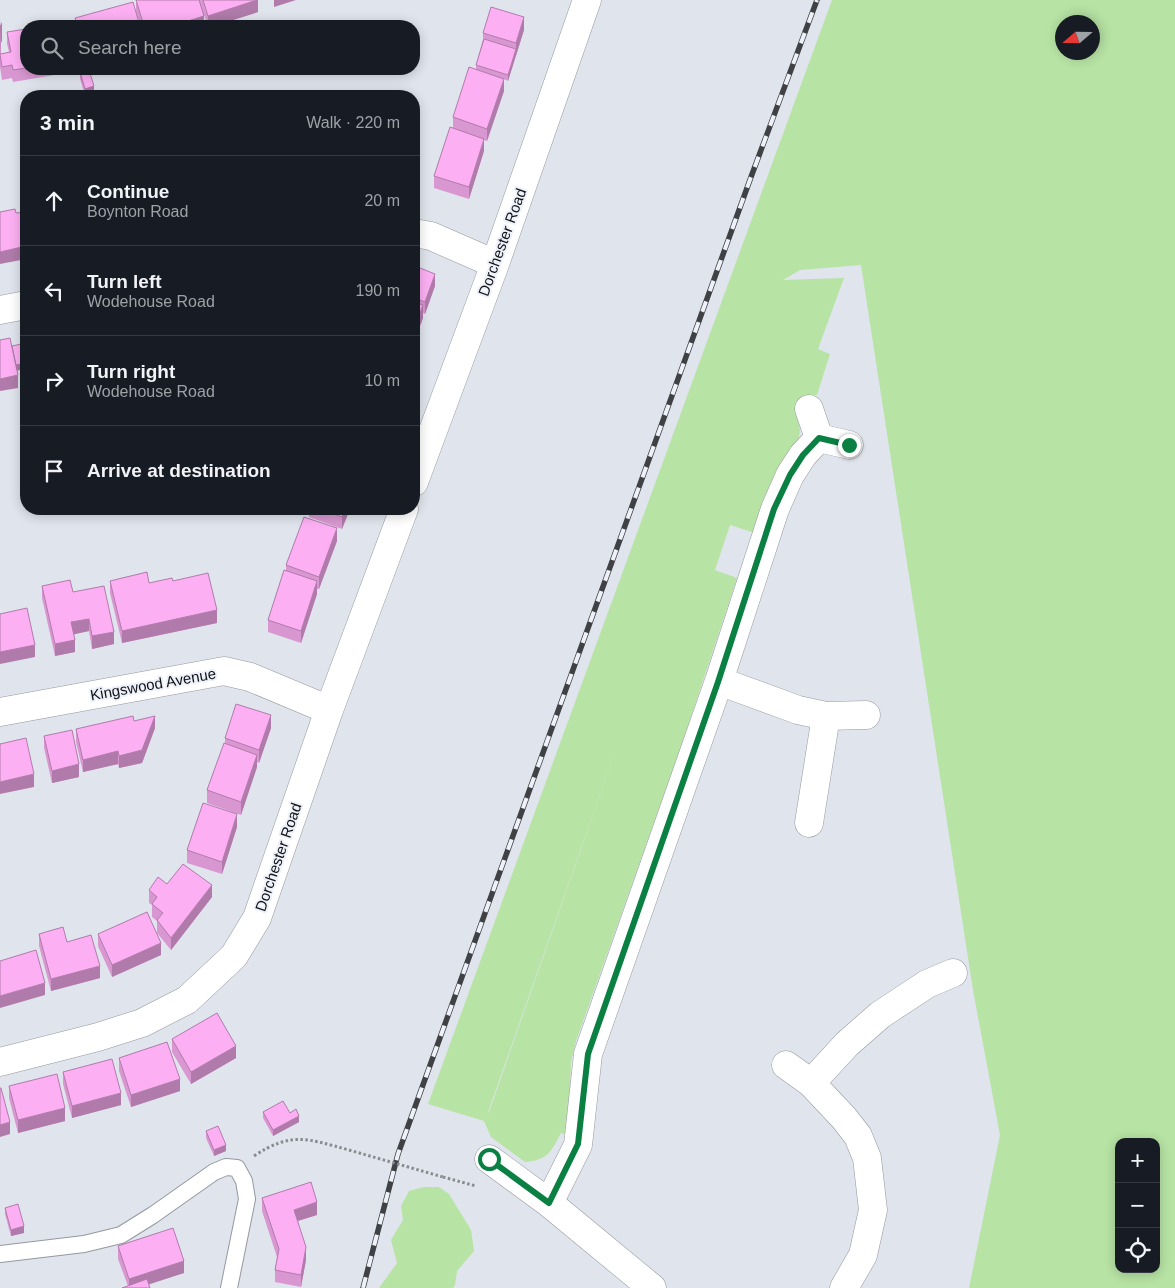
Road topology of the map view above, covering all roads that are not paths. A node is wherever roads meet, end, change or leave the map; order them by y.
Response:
1 (587, 0) edge
2 (420, 234) edge
3 (495, 264) junction
4 (20, 306) edge
5 (0, 310) edge
6 (809, 409) dead end
7 (819, 438) junction
8 (849, 445) dead end
9 (420, 466) edge
10 (402, 515) edge
11 (718, 682) junction
12 (329, 710) junction
13 (0, 712) edge
14 (866, 715) dead end
15 (826, 716) junction
16 (809, 823) dead end
17 (953, 974) dead end
18 (0, 1062) edge
19 (786, 1065) dead end
20 (811, 1082) junction
21 (489, 1159) dead end
22 (549, 1203) junction
23 (0, 1254) edge
24 (229, 1288) edge
25 (652, 1288) edge
26 (844, 1288) edge

1 - 3 street, Dorchester Road
2 - 3 street
3 - 9 street, Dorchester Road
4 - 5 street
6 - 7 street
7 - 8 street
7 - 11 street
10 - 12 street, Dorchester Road
11 - 15 street
11 - 22 street
12 - 13 street, Kingswood Avenue
12 - 18 street, Dorchester Road
14 - 15 street
15 - 16 street
17 - 20 street
19 - 20 street
20 - 26 street
21 - 22 street
22 - 25 street
23 - 24 lane

